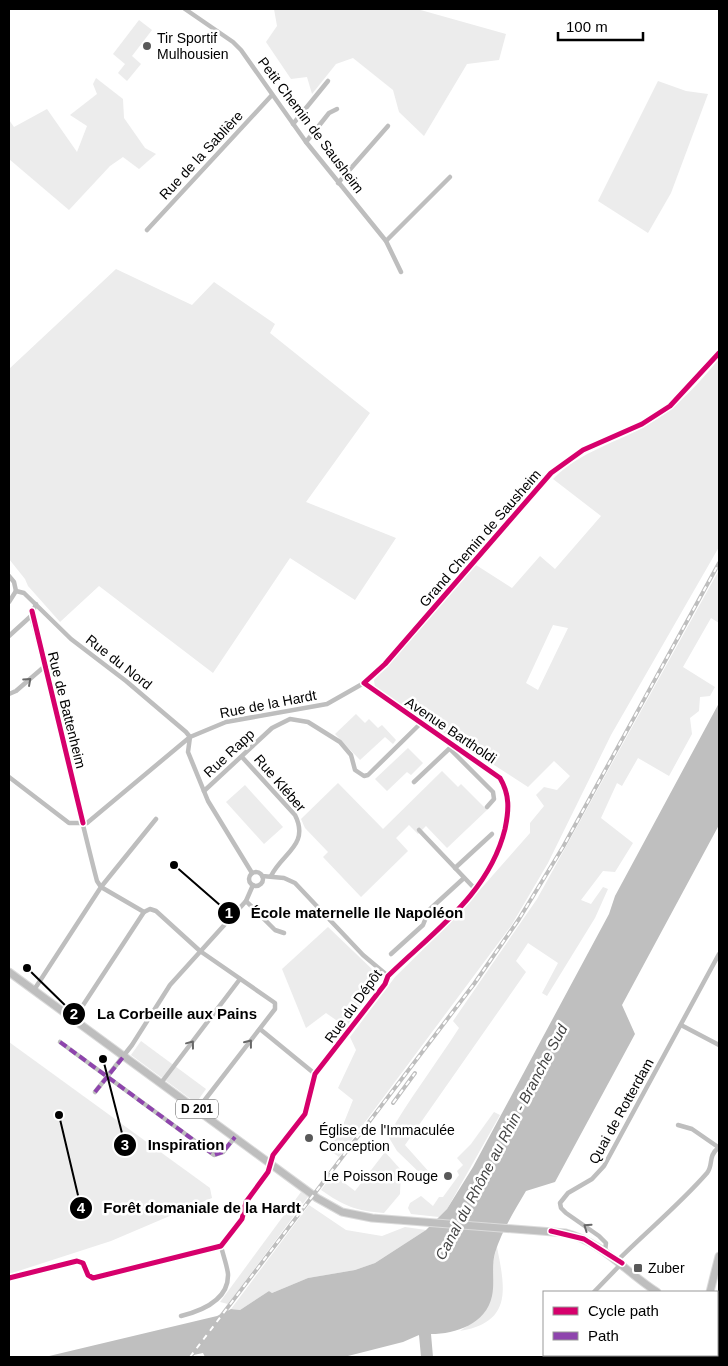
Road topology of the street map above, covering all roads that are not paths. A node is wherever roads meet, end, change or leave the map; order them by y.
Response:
1 (185, 9) edge
2 (328, 81) dead end
3 (272, 95) junction
4 (337, 109) dead end
5 (293, 124) junction
6 (388, 126) dead end
7 (306, 142) junction
8 (450, 177) dead end
9 (338, 183) junction
10 (147, 230) dead end
11 (386, 241) junction
12 (401, 272) dead end
13 (719, 353) edge
14 (9, 576) edge
15 (16, 591) junction
16 (9, 602) edge
17 (36, 604) junction
18 (31, 616) junction
19 (9, 636) edge
20 (45, 666) junction
21 (364, 683) junction
22 (9, 694) edge
23 (421, 723) junction
24 (190, 737) junction
25 (451, 747) junction
26 (176, 748) junction
27 (188, 752) junction
28 (242, 757) junction
29 (488, 770) junction
30 (9, 777) edge
31 (480, 778) junction
32 (414, 782) dead end
33 (204, 792) junction
34 (486, 807) dead end
35 (156, 818) dead end
36 (83, 823) junction
37 (419, 830) dead end
38 (492, 834) dead end
39 (455, 868) junction
40 (252, 873) junction
41 (262, 876) junction
42 (271, 876) junction
43 (464, 878) junction
44 (253, 885) junction
45 (101, 887) junction
46 (476, 890) junction
47 (246, 901) junction
48 (144, 912) junction
49 (284, 933) dead end
50 (200, 951) junction
51 (391, 954) dead end
52 (719, 954) edge
53 (9, 972) edge
54 (388, 976) junction
55 (240, 979) junction
56 (34, 990) junction
57 (74, 1019) junction
58 (681, 1025) junction
59 (260, 1029) junction
60 (60, 1042) dead end
61 (719, 1045) edge
62 (124, 1056) junction
63 (315, 1074) junction
64 (107, 1078) junction
65 (161, 1083) junction
66 (95, 1092) dead end
67 (197, 1110) junction
68 (678, 1125) dead end
69 (235, 1137) junction
70 (719, 1147) edge
71 (270, 1163) junction
72 (222, 1246) junction
73 (606, 1251) junction
74 (719, 1256) edge
75 (620, 1262) junction
76 (9, 1278) edge
77 (595, 1291) edge
78 (654, 1291) edge
79 (710, 1291) edge
80 (181, 1316) dead end

1 - 3 street, Petit Chemin de Sausheim
2 - 5 street
3 - 5 street, Petit Chemin de Sausheim
3 - 10 street, Rue de la Sablière
4 - 7 street
5 - 7 street, Petit Chemin de Sausheim
6 - 9 street
7 - 9 street, Petit Chemin de Sausheim
8 - 11 street
9 - 11 street, Petit Chemin de Sausheim
11 - 12 street, Petit Chemin de Sausheim
13 - 21 street, Grand Chemin de Sausheim
14 - 15 street
15 - 16 street
15 - 17 street
17 - 18 street
17 - 24 street, Rue du Nord
18 - 19 street
18 - 20 street, Rue de Battenheim
22 -> 20 street
20 - 36 street, Rue de Battenheim
21 - 23 street, Avenue Bartholdi
21 - 24 street, Rue de la Hardt
23 - 25 street, Avenue Bartholdi
23 - 28 street, Rue Rapp
24 - 26 street, Rue de la Hardt
24 - 27 street
25 - 29 street, Avenue Bartholdi
25 - 31 street
25 - 32 street
26 - 27 street
26 - 36 street, Rue de la Hardt
27 - 33 street
28 - 33 street, Rue Rapp
28 - 42 street, Rue Kléber
29 - 31 street
29 - 46 street, Avenue Bartholdi
30 - 36 street
31 - 34 street
33 - 40 street
35 - 45 street
36 - 45 street, Rue de Battenheim
37 - 39 street
38 - 39 street
39 - 43 street
40 - 41 street
40 - 44 street
41 - 42 street
41 - 44 street
42 - 54 street
43 - 46 street
43 - 51 street
44 - 47 street
45 - 48 street
45 - 56 street
46 - 54 street, Rue du Dépôt
47 - 49 street
47 - 50 street
48 - 50 street
48 - 57 street
50 - 55 street
50 - 62 street
52 - 58 street, Quai de Rotterdam
53 - 56 main road, D 201
54 - 63 street, Rue du Dépôt
55 - 59 street
65 -> 55 street
56 - 57 main road, D 201
57 - 62 main road, D 201
58 - 61 street
73 -> 58 street, Quai de Rotterdam
59 - 63 street
67 -> 59 street
60 - 64 street
62 - 64 street
62 - 65 main road, D 201
63 - 71 street
64 - 66 street
64 - 69 street
65 - 67 main road, D 201
67 - 69 main road, D 201
68 - 70 street
69 - 71 main road, D 201
70 - 75 street
71 - 72 street
71 - 73 main road, D 201
72 - 76 street
72 - 80 street
73 - 75 main road, D 201
74 - 79 main road
75 - 77 street
75 - 78 main road, D 201

